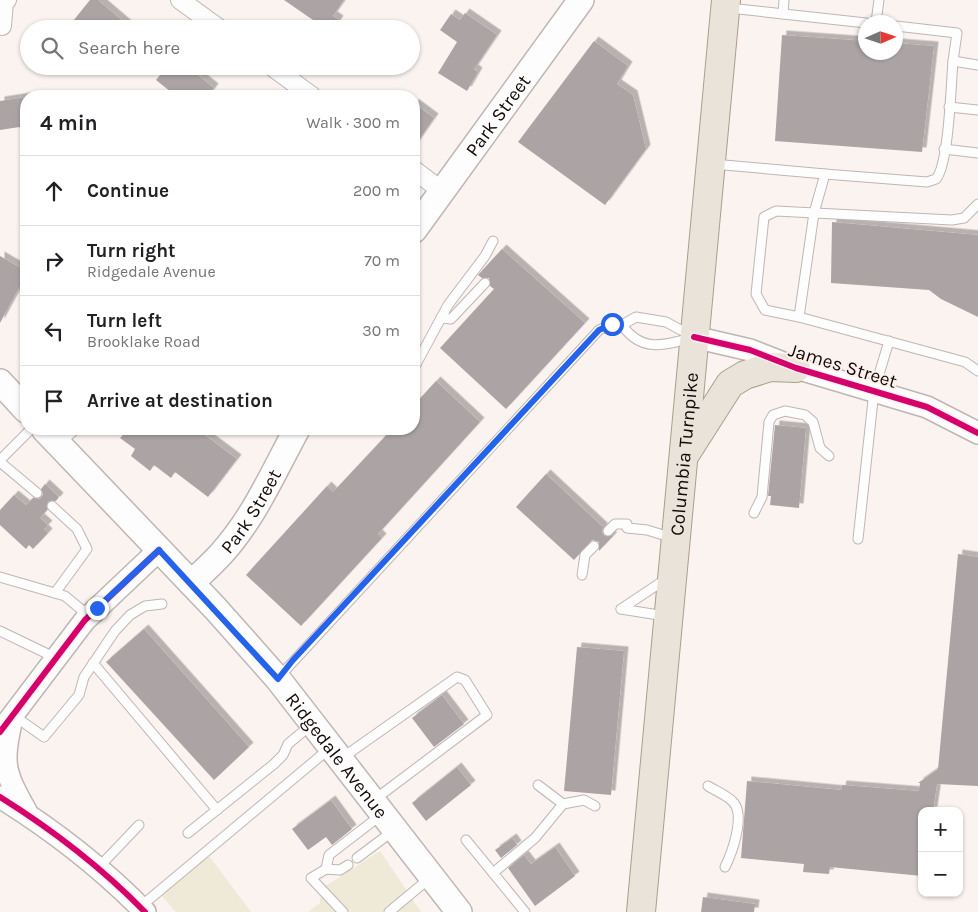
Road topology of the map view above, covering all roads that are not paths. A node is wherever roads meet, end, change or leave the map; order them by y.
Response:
1 (7, 0) edge
2 (180, 0) edge
3 (581, 0) edge
4 (784, 0) edge
5 (879, 0) edge
6 (726, 4) edge
7 (783, 14) junction
8 (877, 15) edge
9 (208, 20) edge
10 (858, 22) edge
11 (2, 26) dead end
12 (903, 27) edge
13 (954, 61) junction
14 (978, 65) edge
15 (283, 75) edge
16 (304, 90) edge
17 (949, 108) junction
18 (978, 110) edge
19 (944, 149) junction
20 (978, 153) edge
21 (710, 164) junction
22 (420, 174) edge
23 (825, 174) junction
24 (442, 190) junction
25 (978, 204) edge
26 (814, 214) junction
27 (420, 221) edge
28 (493, 241) dead end
29 (486, 283) dead end
30 (800, 317) junction
31 (441, 318) junction
32 (622, 324) junction
33 (694, 337) junction
34 (889, 341) junction
35 (420, 357) edge
36 (796, 368) junction
37 (978, 371) edge
38 (1, 385) edge
39 (874, 391) junction
40 (20, 404) edge
41 (978, 433) edge
42 (24, 435) edge
43 (60, 435) edge
44 (294, 435) edge
45 (684, 456) junction
46 (829, 456) dead end
47 (0, 461) edge
48 (37, 493) dead end
49 (52, 506) dead end
50 (754, 513) dead end
51 (608, 531) dead end
52 (676, 539) junction
53 (858, 539) dead end
54 (594, 546) dead end
55 (159, 550) junction
56 (672, 574) junction
57 (582, 575) dead end
58 (0, 577) edge
59 (191, 583) junction
60 (54, 593) junction
61 (162, 604) dead end
62 (90, 616) junction
63 (669, 617) junction
64 (0, 631) edge
65 (56, 658) junction
66 (93, 663) junction
67 (278, 679) junction
68 (13, 715) junction
69 (314, 723) junction
70 (0, 732) edge
71 (337, 752) junction
72 (538, 785) dead end
73 (708, 786) dead end
74 (0, 797) edge
75 (562, 804) junction
76 (595, 806) dead end
77 (0, 810) edge
78 (217, 810) junction
79 (26, 812) junction
80 (385, 814) junction
81 (139, 825) dead end
82 (188, 832) dead end
83 (466, 840) dead end
84 (357, 858) dead end
85 (348, 865) dead end
86 (99, 867) junction
87 (725, 867) dead end
88 (326, 869) junction
89 (493, 873) junction
90 (432, 876) junction
91 (143, 910) edge
92 (643, 911) edge
93 (343, 912) edge
94 (389, 912) edge
95 (459, 912) edge
96 (525, 912) edge

1 - 11 street
2 - 9 street
3 - 24 main road, Park Street
4 - 7 lane
5 - 8 lane
6 - 7 lane
6 - 21 main road, Columbia Turnpike
7 - 10 lane
12 - 13 lane
13 - 14 lane
13 - 17 lane
15 - 16 street
17 - 18 lane
17 - 19 lane
19 - 20 lane
19 - 23 lane
21 - 23 lane
21 - 33 main road, Columbia Turnpike
22 - 24 street
23 - 26 lane
24 - 27 main road, Park Street
25 - 26 lane
26 - 30 lane
26 - 30 lane
28 - 31 lane
29 - 31 lane
30 - 34 lane
31 - 35 lane
32 - 33 lane
32 - 33 lane
32 - 67 lane
33 - 36 street, James Street
33 - 45 main road, Columbia Turnpike
34 - 37 lane
34 - 39 lane
36 - 39 street, James Street
36 - 45 main road
38 - 40 main road
39 - 41 street, James Street
39 - 53 lane
42 - 47 lane
43 - 55 main road, Ridgedale Avenue
44 - 59 main road, Park Street
45 - 52 main road, Columbia Turnpike
46 - 50 lane
47 - 48 lane
49 - 60 lane
51 - 52 lane
52 - 56 main road, Columbia Turnpike
54 - 57 lane
55 - 59 main road, Ridgedale Avenue
55 - 62 street
56 - 63 main road, Columbia Turnpike
56 - 63 lane
58 - 60 lane
59 - 67 main road, Ridgedale Avenue
60 - 62 lane
61 - 66 lane
62 - 65 street
63 - 92 main road, Columbia Turnpike
64 - 65 lane
65 - 68 street
66 - 68 lane
66 - 78 lane
67 - 69 main road, Ridgedale Avenue
68 - 70 street
68 - 79 street
69 - 71 main road, Ridgedale Avenue
69 - 78 lane
71 - 80 main road, Ridgedale Avenue
71 - 80 lane
71 - 91 lane
72 - 75 lane
73 - 87 lane
74 - 79 street
75 - 76 lane
75 - 89 lane
77 - 79 street
78 - 82 lane
79 - 86 street
80 - 84 lane
80 - 88 lane
80 - 90 main road, Ridgedale Avenue
81 - 86 lane
83 - 89 lane
85 - 88 lane
86 - 91 street
88 - 93 lane
89 - 96 lane
90 - 94 lane
90 - 95 main road, Ridgedale Avenue

